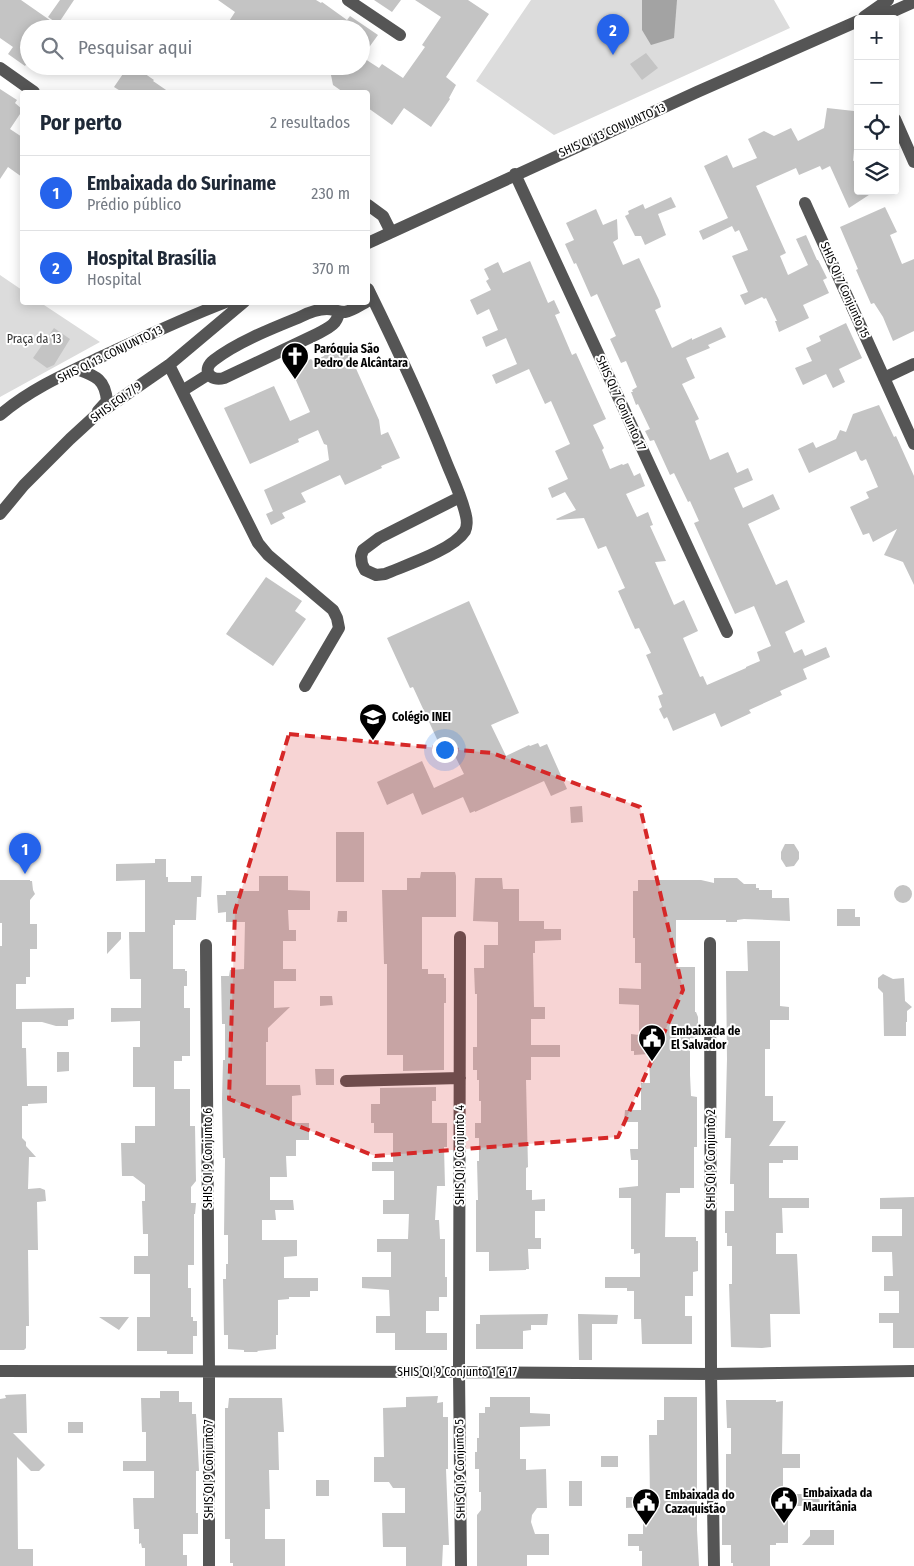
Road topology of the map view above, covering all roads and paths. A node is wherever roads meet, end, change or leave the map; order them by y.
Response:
1 (348, 0) edge
2 (888, 0) edge
3 (914, 2) edge
4 (868, 15) edge
5 (884, 15) edge
6 (854, 25) edge
7 (400, 35) dead end
8 (0, 68) edge
9 (31, 90) edge
10 (899, 128) edge
11 (914, 161) edge
12 (515, 174) junction
13 (805, 203) dead end
14 (370, 207) edge
15 (391, 232) junction
16 (370, 242) edge
17 (370, 302) edge
18 (218, 305) edge
19 (240, 305) edge
20 (358, 305) edge
21 (339, 312) junction
22 (914, 364) edge
23 (169, 365) junction
24 (77, 369) junction
25 (209, 374) junction
26 (884, 378) junction
27 (182, 391) junction
28 (0, 415) edge
29 (94, 417) junction
30 (914, 444) edge
31 (460, 497) junction
32 (0, 514) edge
33 (727, 632) dead end
34 (305, 686) dead end
35 (460, 938) dead end
36 (710, 943) dead end
37 (206, 945) dead end
38 (460, 1078) junction
39 (346, 1081) dead end
40 (0, 1371) edge
41 (209, 1371) junction
42 (914, 1371) edge
43 (459, 1372) junction
44 (712, 1374) junction
45 (209, 1566) edge
46 (461, 1566) edge
47 (714, 1566) edge

1 - 7 street
2 - 4 street
3 - 5 street
6 - 12 street, SHIS QI 13 CONJUNTO 13
8 - 9 street
10 - 11 street
12 - 15 street, SHIS QI 13 CONJUNTO 13
12 - 33 street, SHIS QI 7 Conjunto 17
13 - 26 street, SHIS QI 7 Conjunto 15
14 - 15 street
15 - 16 street, SHIS QI 13 CONJUNTO 13
17 - 31 street
18 - 24 street, SHIS QI 13 CONJUNTO 13
19 - 23 street, SHIS EQI 7/9
20 - 21 street
21 - 25 street
21 - 25 street
22 - 26 street
23 - 27 street
23 - 29 street, SHIS EQI 7/9
24 - 28 street, SHIS QI 13 CONJUNTO 13
24 - 29 street
25 - 27 street
26 - 30 street, SHIS QI 7 Conjunto 15
27 - 34 street
29 - 32 street, SHIS EQI 7/9
31 - 31 street
35 - 38 street, SHIS QI 9 Conjunto 4
36 - 44 street, SHIS QI 9 Conjunto 2
37 - 41 street, SHIS QI 9 Conjunto 6
38 - 39 street
38 - 43 street, SHIS QI 9 Conjunto 4
40 - 41 street, SHIS QI 9 Conjunto 1 e 17
41 - 43 street, SHIS QI 9 Conjunto 1 e 17
41 - 45 street, SHIS QI 9 Conjunto 7
42 - 44 street, SHIS QI 9 Conjunto 1 e 17
43 - 44 street, SHIS QI 9 Conjunto 1 e 17
43 - 46 street, SHIS QI 9 Conjunto 5
44 - 47 street, SHIS QI 9 Conjunto 2

